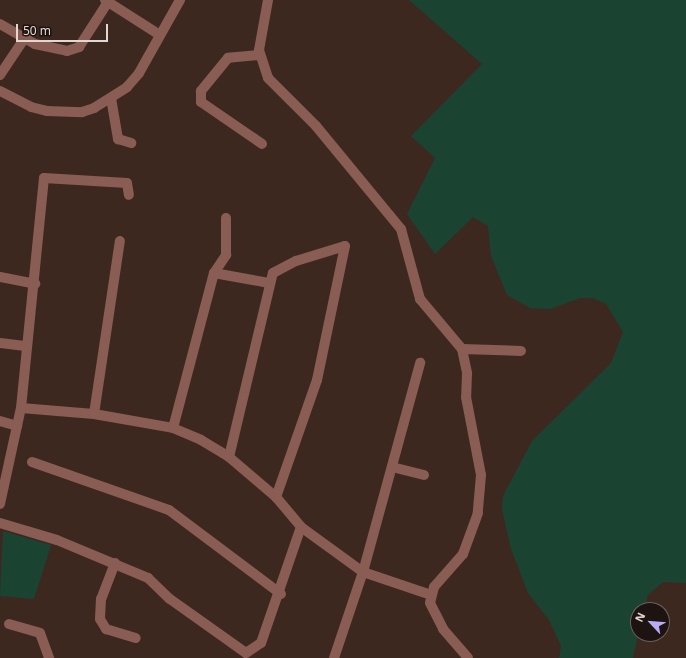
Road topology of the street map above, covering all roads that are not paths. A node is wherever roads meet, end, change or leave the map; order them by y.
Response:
1 (180, 0) edge
2 (268, 0) edge
3 (107, 1) edge
4 (0, 24) edge
5 (160, 35) junction
6 (24, 39) junction
7 (260, 55) junction
8 (0, 75) edge
9 (0, 91) edge
10 (111, 98) junction
11 (131, 143) dead end
12 (262, 144) dead end
13 (129, 195) dead end
14 (226, 218) dead end
15 (120, 240) dead end
16 (214, 273) junction
17 (0, 277) edge
18 (35, 284) junction
19 (269, 284) junction
20 (0, 343) edge
21 (25, 346) junction
22 (462, 349) junction
23 (520, 351) dead end
24 (420, 363) dead end
25 (21, 408) junction
26 (94, 414) junction
27 (0, 421) edge
28 (17, 426) junction
29 (173, 428) junction
30 (229, 457) junction
31 (32, 462) dead end
32 (392, 467) junction
33 (424, 475) dead end
34 (276, 497) junction
35 (0, 502) edge
36 (0, 523) edge
37 (301, 527) junction
38 (115, 564) junction
39 (363, 572) junction
40 (280, 594) junction
41 (431, 595) junction
42 (9, 624) dead end
43 (136, 638) dead end
44 (247, 656) edge
45 (49, 658) edge
46 (334, 658) edge
47 (468, 658) edge

1 - 5 street
2 - 7 street
3 - 5 street
3 - 6 street
4 - 6 street
5 - 10 street
6 - 8 street
7 - 12 street
7 - 22 street
9 - 10 street
10 - 11 street
13 - 18 street
14 - 16 street
15 - 26 street
16 - 19 street
16 - 29 street
17 - 18 street
18 - 21 street
19 - 30 street
19 - 34 street
20 - 21 street
21 - 25 street
22 - 23 street
22 - 41 street
24 - 32 street
25 - 26 street
25 - 28 street
26 - 29 street
27 - 28 street
28 - 35 street
29 - 30 street
30 - 34 street
31 - 40 street
32 - 33 street
32 - 39 street
34 - 37 street
36 - 38 street
37 - 39 street
37 - 40 street
38 - 43 street
38 - 44 street
39 - 41 street
39 - 46 street
40 - 44 street
41 - 47 street
42 - 45 street

